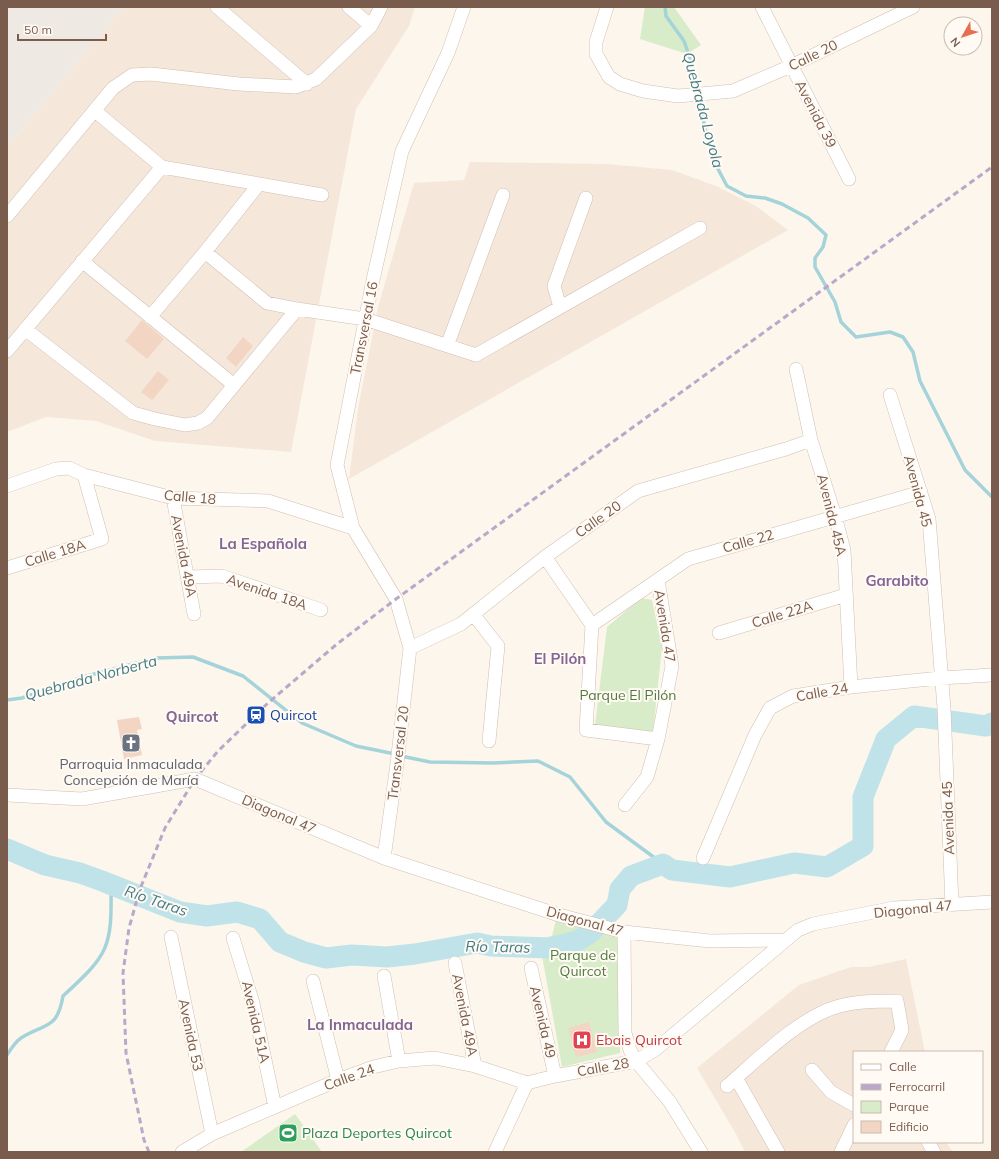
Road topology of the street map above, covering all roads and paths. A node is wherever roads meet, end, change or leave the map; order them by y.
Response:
1 (217, 7) edge
2 (349, 7) edge
3 (381, 7) edge
4 (464, 7) edge
5 (607, 7) edge
6 (762, 7) edge
7 (913, 7) edge
8 (371, 26) junction
9 (791, 66) junction
10 (307, 84) junction
11 (95, 110) junction
12 (162, 166) junction
13 (849, 179) dead end
14 (259, 184) junction
15 (322, 195) dead end
16 (503, 195) dead end
17 (586, 198) dead end
18 (7, 216) edge
19 (700, 228) dead end
20 (205, 252) junction
21 (82, 262) junction
22 (560, 308) junction
23 (297, 309) junction
24 (150, 317) junction
25 (366, 319) junction
26 (25, 329) junction
27 (447, 346) junction
28 (7, 350) edge
29 (796, 369) dead end
30 (234, 385) junction
31 (890, 395) dead end
32 (811, 440) junction
33 (84, 475) junction
34 (7, 486) edge
35 (921, 492) junction
36 (173, 498) junction
37 (835, 516) junction
38 (353, 528) junction
39 (545, 557) junction
40 (7, 568) edge
41 (189, 577) junction
42 (658, 580) junction
43 (846, 595) junction
44 (321, 610) dead end
45 (194, 614) dead end
46 (473, 614) junction
47 (592, 625) junction
48 (719, 633) dead end
49 (410, 648) junction
50 (992, 675) edge
51 (940, 678) junction
52 (851, 687) junction
53 (658, 739) junction
54 (489, 740) dead end
55 (7, 794) edge
56 (625, 805) dead end
57 (384, 858) junction
58 (703, 858) dead end
59 (992, 902) edge
60 (952, 905) junction
61 (624, 932) junction
62 (171, 937) dead end
63 (233, 938) dead end
64 (785, 940) junction
65 (455, 963) dead end
66 (531, 968) dead end
67 (384, 976) dead end
68 (313, 981) dead end
69 (892, 1051) edge
70 (399, 1061) junction
71 (636, 1061) junction
72 (476, 1066) junction
73 (812, 1070) dead end
74 (555, 1076) junction
75 (338, 1080) junction
76 (527, 1083) junction
77 (853, 1104) edge
78 (275, 1107) junction
79 (853, 1127) edge
80 (212, 1134) junction
81 (929, 1143) edge
82 (182, 1152) edge
83 (495, 1152) edge
84 (702, 1152) edge
85 (778, 1152) edge
86 (841, 1152) edge
87 (934, 1152) edge

1 - 10 street
2 - 8 street
3 - 8 street
4 - 25 street, Transversal 16
5 - 9 street, Calle 20
6 - 9 street, Avenida 39
7 - 9 street, Calle 20
8 - 10 street
9 - 13 street, Avenida 39
10 - 11 street
11 - 12 street
11 - 18 street
12 - 14 street
12 - 21 street
14 - 15 street
14 - 20 street
16 - 27 street
17 - 22 street
19 - 22 street
20 - 23 street
20 - 24 street
21 - 24 street
21 - 26 street
22 - 27 street
23 - 25 street
23 - 30 street
24 - 30 street
25 - 27 street
25 - 38 street, Transversal 16
26 - 28 street
26 - 30 street
29 - 32 street, Avenida 45A
31 - 35 street, Avenida 45
32 - 37 street, Avenida 45A
32 - 39 street, Calle 20
33 - 34 street, Calle 18
33 - 36 street, Calle 18
33 - 40 street, Calle 18A
35 - 37 street, Calle 22
35 - 51 street, Avenida 45
36 - 38 street, Calle 18
36 - 41 street, Avenida 49A
37 - 42 street, Calle 22
37 - 43 street, Avenida 45A
38 - 49 street, Transversal 16
39 - 46 street, Calle 20
39 - 47 street
41 - 44 street, Avenida 18A
41 - 45 street, Avenida 49A
42 - 47 street, Calle 22
42 - 53 street, Avenida 47
43 - 48 street, Calle 22A
43 - 52 street, Avenida 45A
46 - 49 street, Calle 20
46 - 54 street
47 - 53 street
49 - 57 street, Transversal 20
50 - 51 street, Calle 24
51 - 52 street, Calle 24
51 - 60 street, Avenida 45
52 - 58 street, Calle 24
53 - 56 street, Avenida 47
55 - 57 street, Diagonal 47
57 - 61 street, Diagonal 47
59 - 60 street, Diagonal 47
60 - 64 street, Diagonal 47
61 - 64 street, Diagonal 47
61 - 71 street
62 - 80 street, Avenida 53
63 - 78 street, Avenida 51A
64 - 71 street, Calle 28
65 - 72 street, Avenida 49A
66 - 74 street, Avenida 49
67 - 70 street
68 - 75 street
69 - 85 street
70 - 72 street, Calle 24
70 - 75 street, Calle 24
71 - 74 street, Calle 28
71 - 84 street
72 - 76 street, Calle 24
73 - 77 street
74 - 76 street, Calle 28
75 - 78 street, Calle 24
76 - 83 street
78 - 80 street, Calle 24
79 - 86 street
80 - 82 street, Calle 24
81 - 87 street

